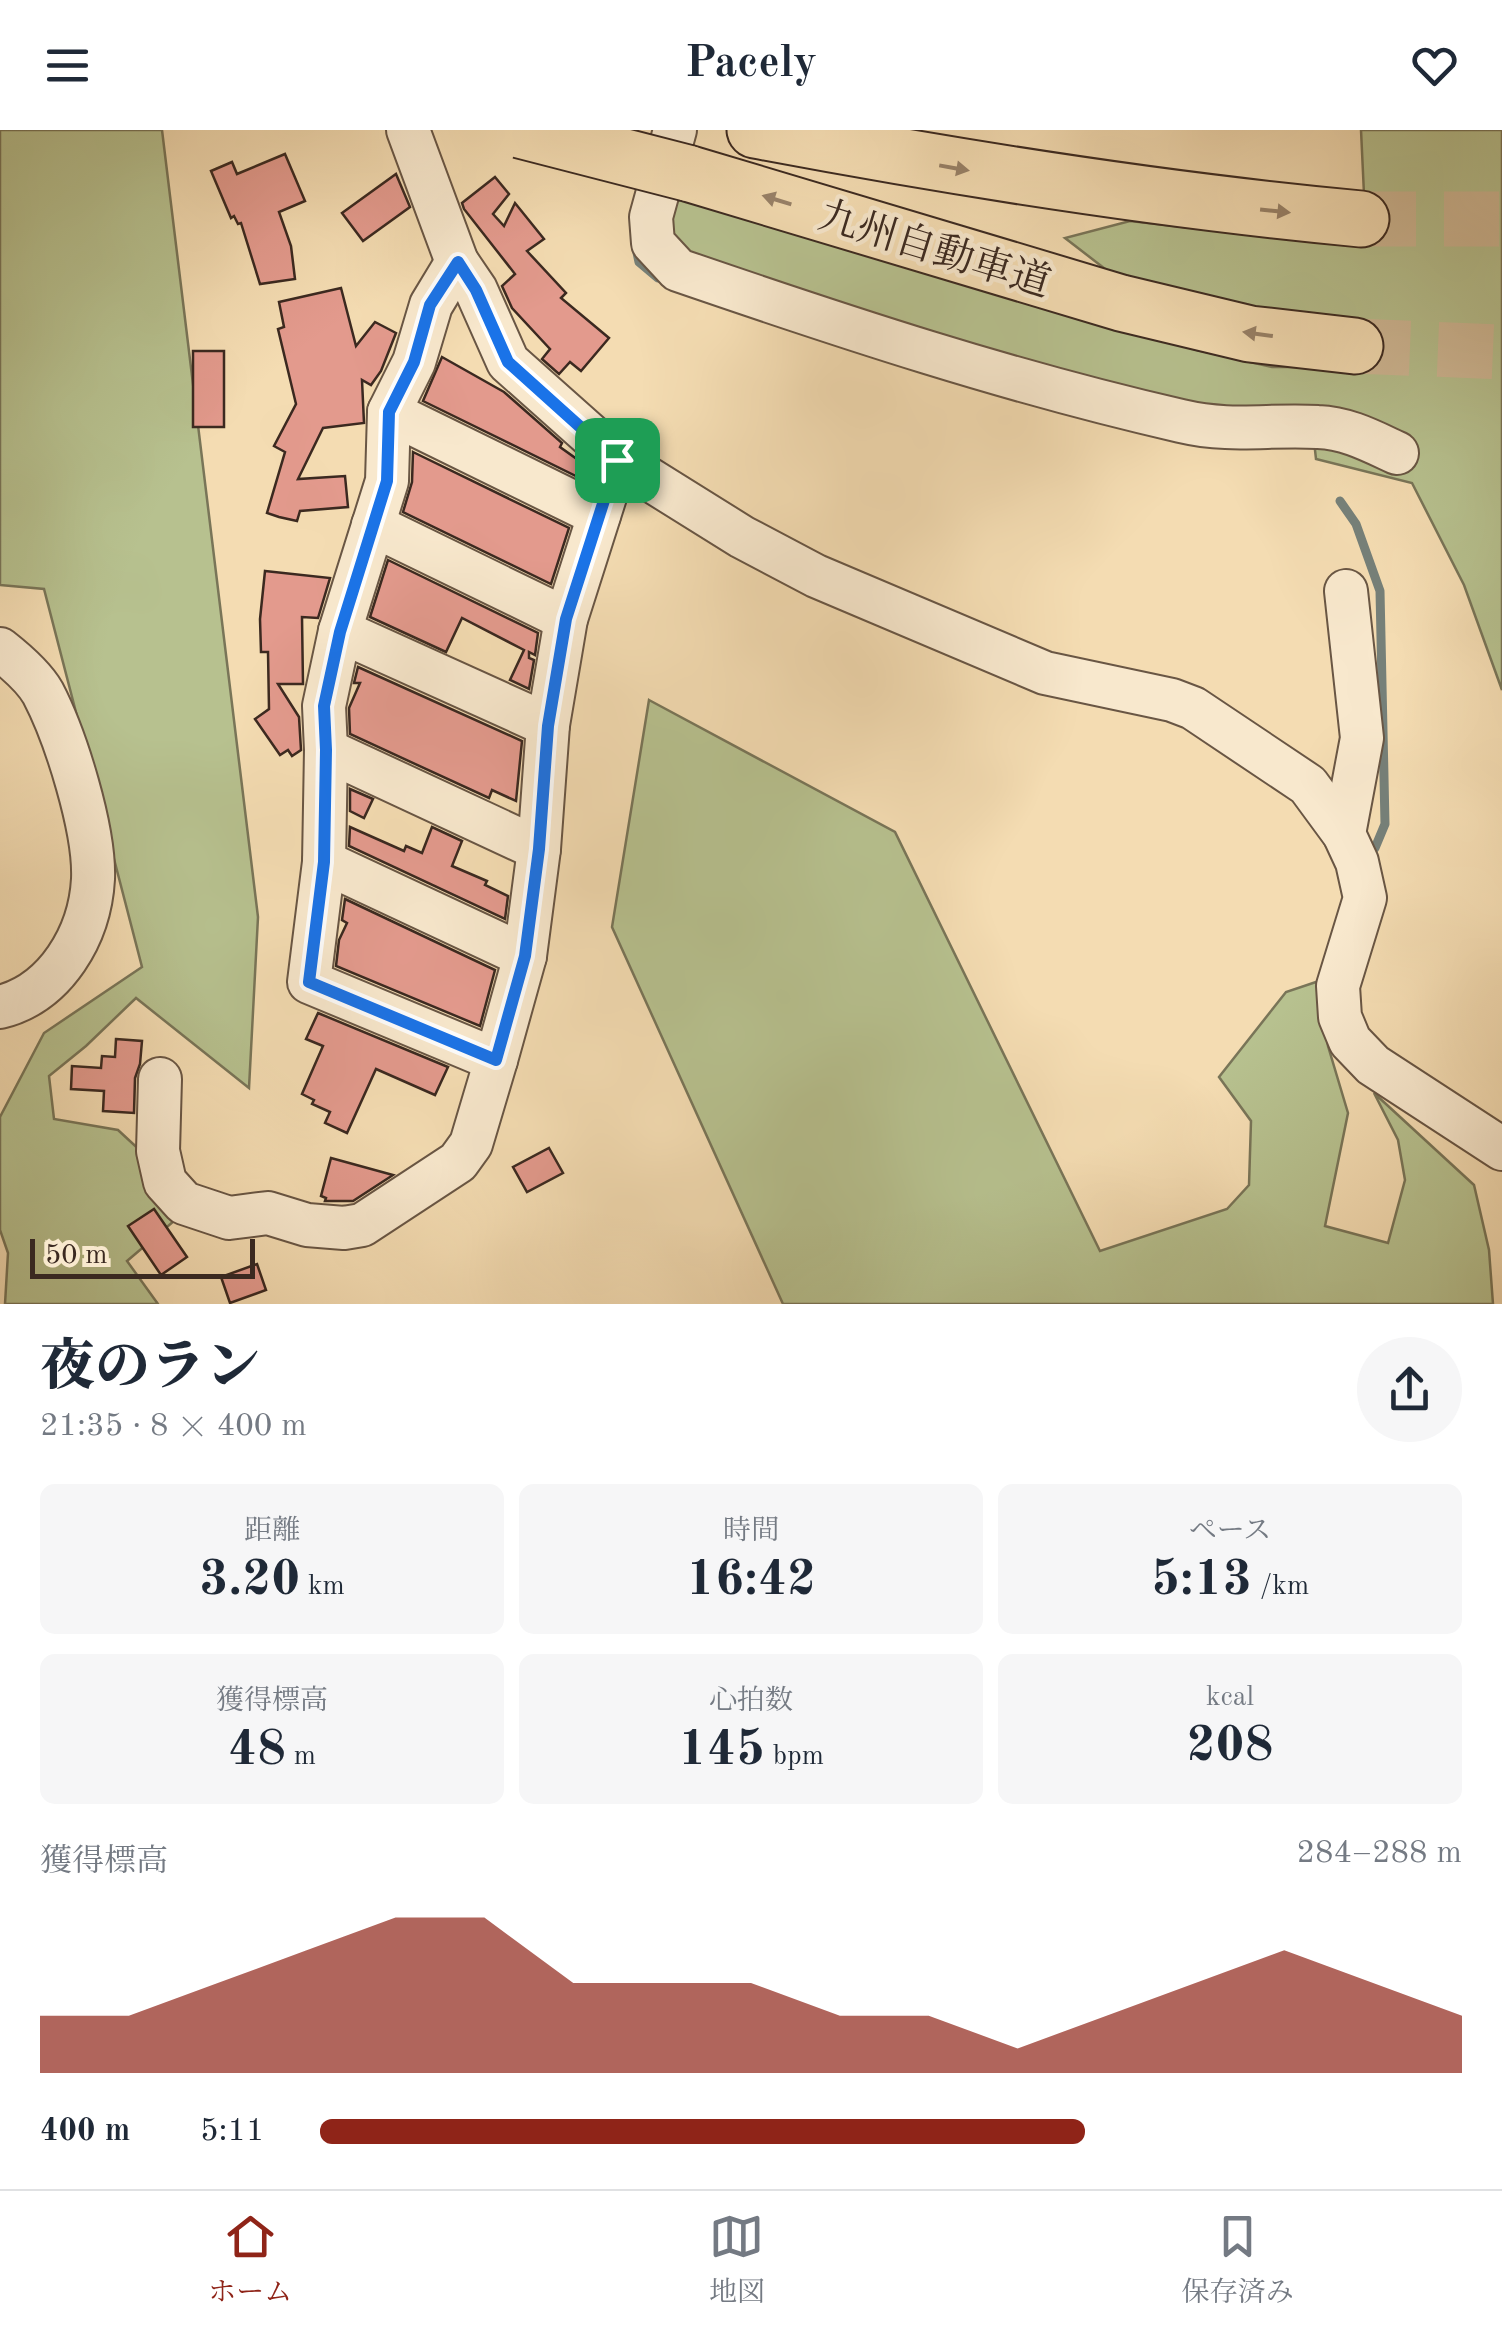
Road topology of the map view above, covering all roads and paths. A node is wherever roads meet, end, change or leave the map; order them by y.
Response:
1 (408, 130) edge
2 (520, 130) edge
3 (754, 130) edge
4 (681, 151) edge
5 (1361, 220) tunnel mouth
6 (458, 262) junction
7 (1355, 346) tunnel mouth
8 (389, 412) junction
9 (1397, 453) dead end
10 (617, 460) junction
11 (599, 515) junction
12 (373, 525) junction
13 (1346, 591) dead end
14 (566, 619) junction
15 (340, 632) junction
16 (0, 649) edge
17 (548, 726) junction
18 (326, 750) junction
19 (1344, 834) junction
20 (539, 849) junction
21 (324, 862) junction
22 (525, 956) junction
23 (0, 1007) edge
24 (496, 1060) junction
25 (160, 1079) dead end
26 (1502, 1149) edge

1 - 6 street
2 - 4 highway, 九州自動車道, bridge
3 -> 5 highway, 九州自動車道
7 -> 4 highway, 九州自動車道
4 - 9 street
6 - 8 street
6 - 10 street
8 - 11 street
8 - 12 street
10 - 11 street
10 - 19 street
11 - 14 street
12 - 14 street
12 - 15 street
13 - 19 street
14 - 17 street
15 - 17 street
15 - 18 street
16 - 23 street
17 - 20 street
18 - 20 street
18 - 21 street
19 - 26 street
20 - 22 street
21 - 22 street
21 - 24 street
22 - 24 street
24 - 25 street

